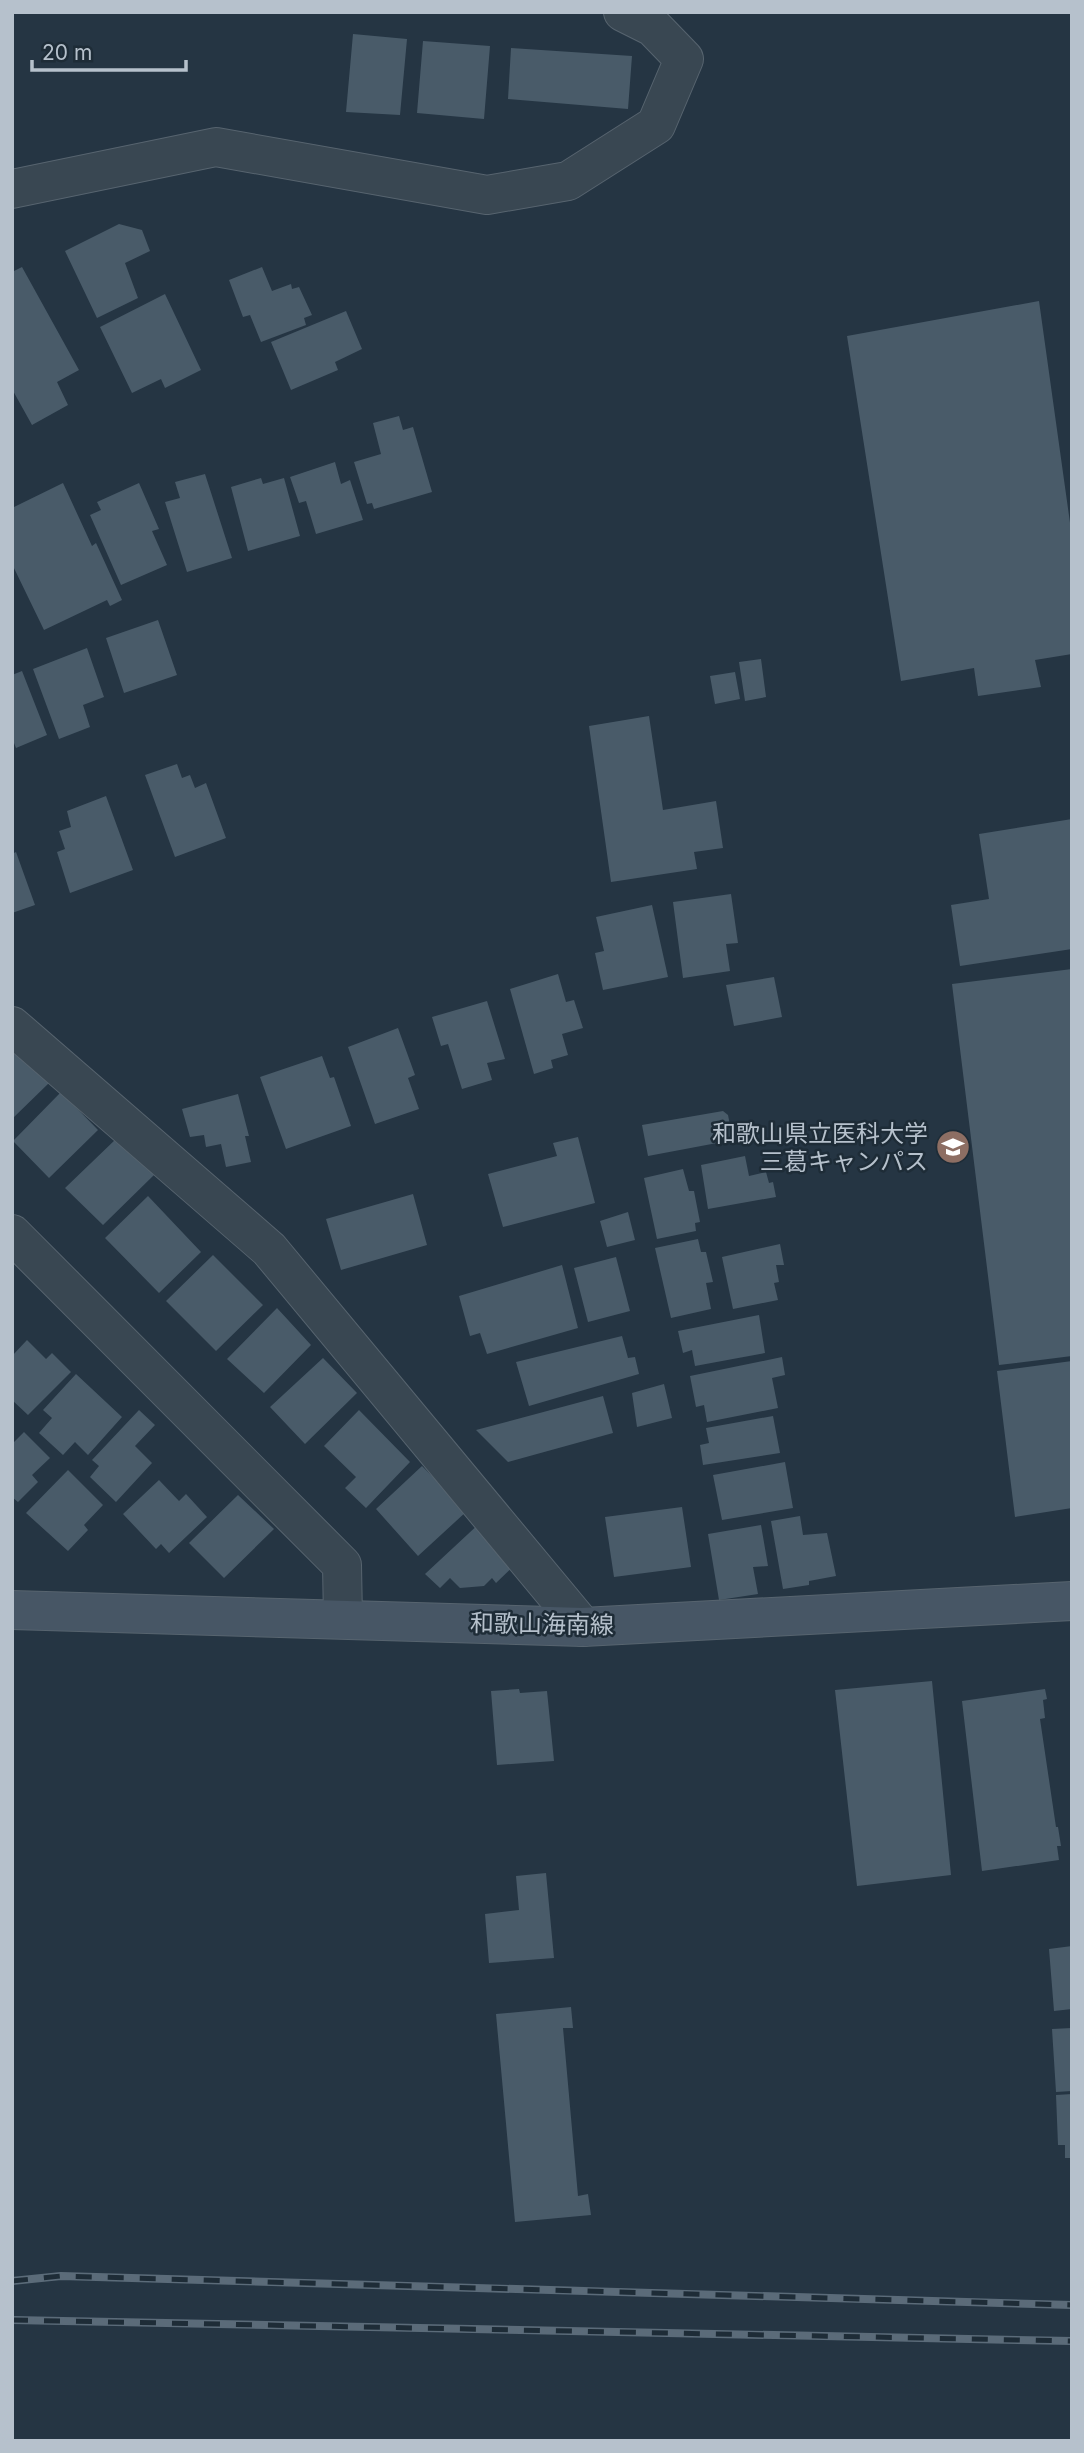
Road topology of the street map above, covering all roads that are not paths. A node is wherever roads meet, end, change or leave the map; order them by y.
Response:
1 (623, 12) edge
2 (12, 190) edge
3 (12, 1026) edge
4 (12, 1234) edge
5 (1072, 1601) edge
6 (12, 1610) edge
7 (343, 1619) junction
8 (583, 1627) junction

1 - 2 street
3 - 8 street
4 - 7 street
5 - 8 main road, 和歌山海南線
6 - 7 main road, 和歌山海南線
7 - 8 main road, 和歌山海南線

